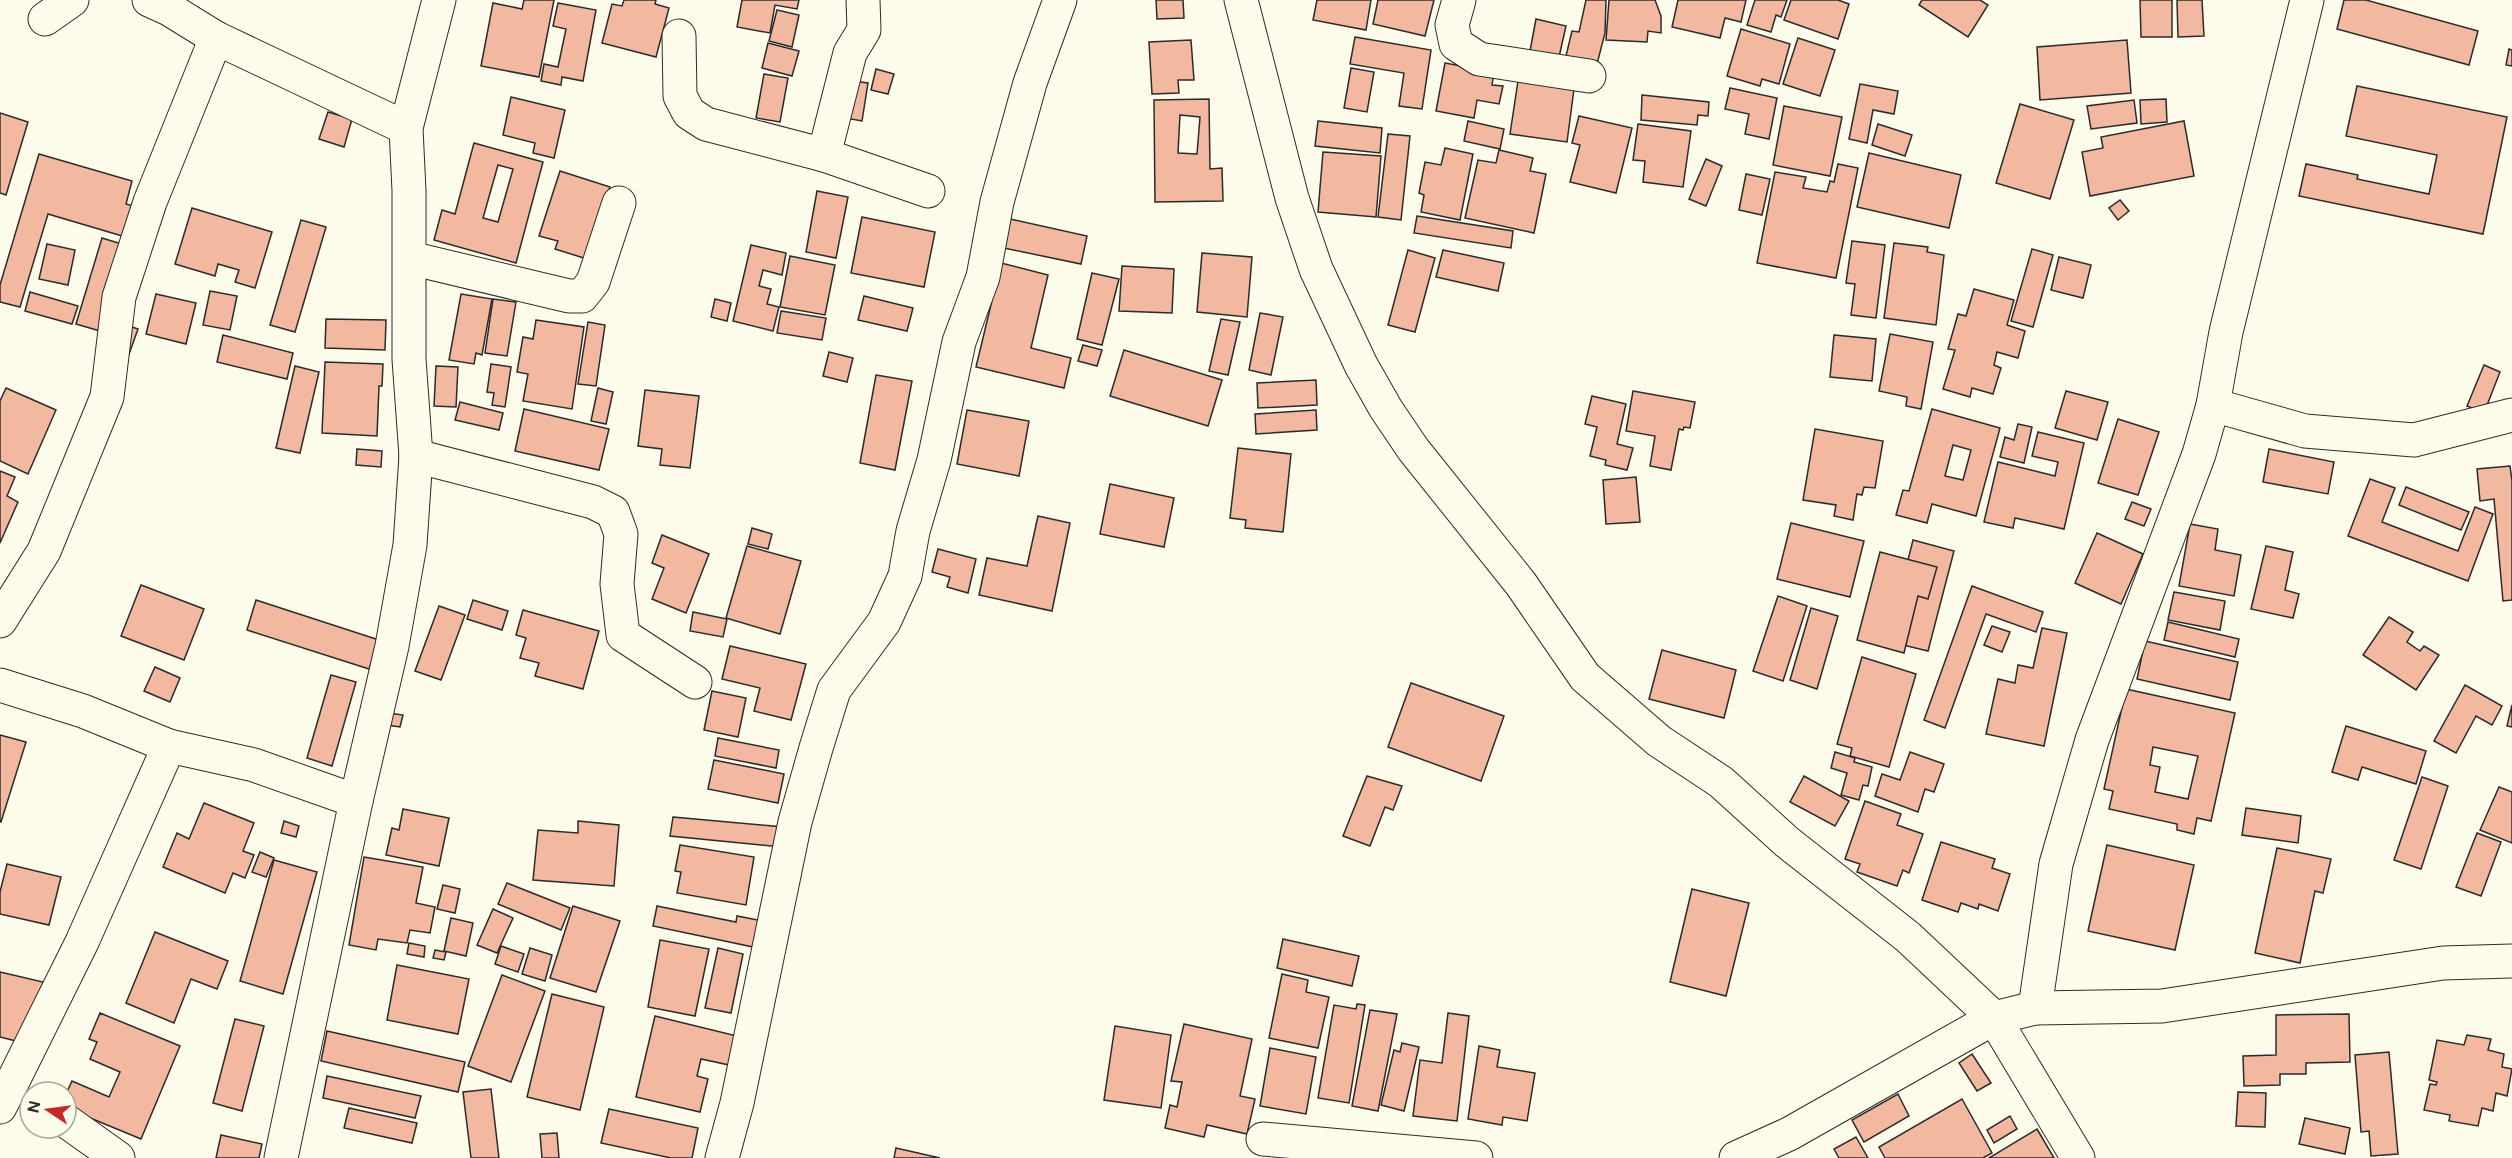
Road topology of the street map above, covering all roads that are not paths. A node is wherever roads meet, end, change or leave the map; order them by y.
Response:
1 (72, 0) edge
2 (149, 0) edge
3 (439, 0) edge
4 (863, 0) edge
5 (1060, 0) edge
6 (1241, 0) edge
7 (1459, 0) edge
8 (2307, 0) edge
9 (45, 19) dead end
10 (679, 36) dead end
11 (216, 38) junction
12 (1589, 76) dead end
13 (406, 129) junction
14 (824, 155) junction
15 (928, 191) dead end
16 (619, 203) dead end
17 (410, 258) junction
18 (2213, 405) junction
19 (2512, 415) edge
20 (416, 456) junction
21 (0, 621) edge
22 (695, 682) dead end
23 (0, 685) edge
24 (169, 746) junction
25 (356, 801) junction
26 (2512, 961) edge
27 (2035, 1008) junction
28 (1994, 1018) junction
29 (14, 1095) edge
30 (78, 1130) edge
31 (1263, 1139) dead end
32 (1787, 1146) edge
33 (118, 1158) edge
34 (281, 1158) edge
35 (722, 1158) edge
36 (1476, 1158) edge
37 (1736, 1158) edge
38 (2078, 1158) edge

1 - 9 street
2 - 11 street
3 - 13 street
4 - 14 street
5 - 35 street
6 - 28 street
7 - 12 street
8 - 18 street
10 - 14 street
11 - 13 street
11 - 21 street
13 - 17 street
14 - 15 street
16 - 17 street
17 - 20 street
18 - 19 street
18 - 27 street
20 - 22 street
20 - 25 street
23 - 24 street
24 - 25 street
24 - 29 street
25 - 34 street
26 - 27 street
27 - 28 street
28 - 32 street
28 - 38 street
30 - 33 street
31 - 36 street
32 - 37 street

